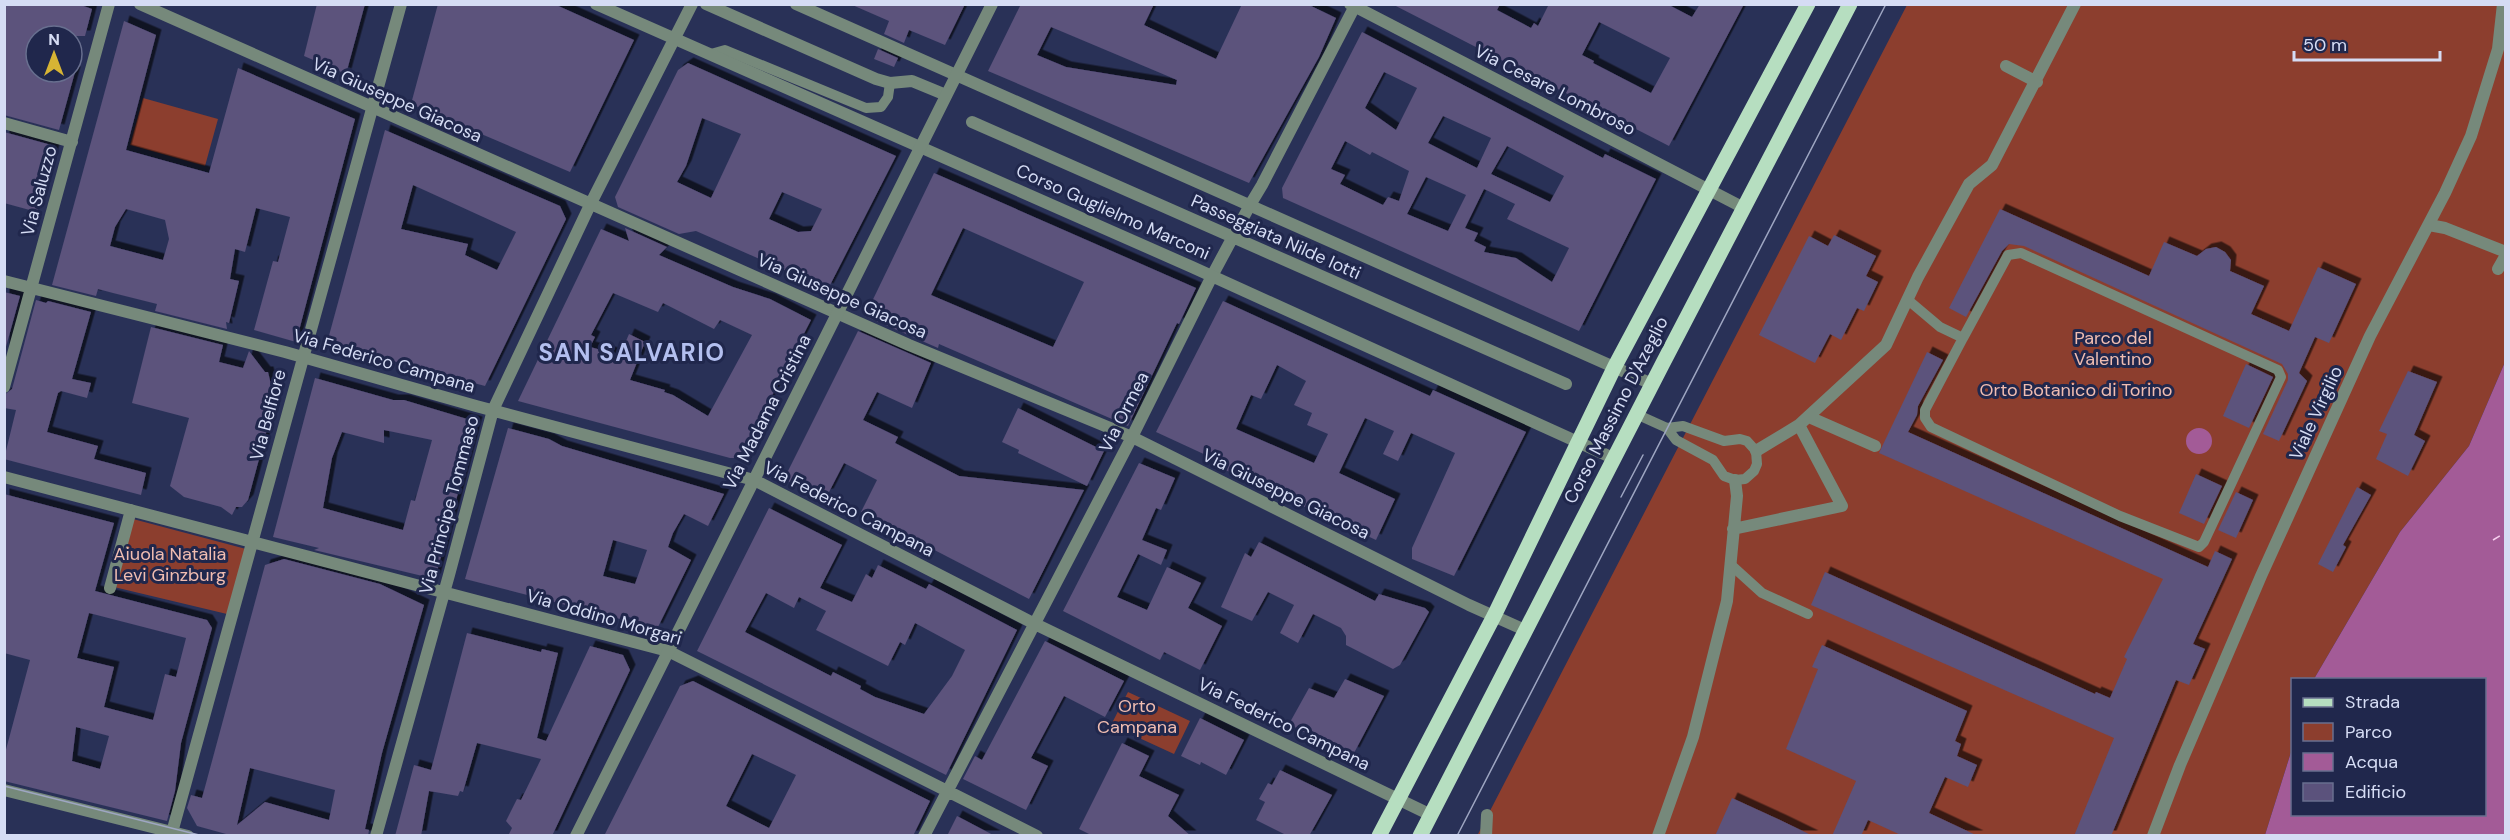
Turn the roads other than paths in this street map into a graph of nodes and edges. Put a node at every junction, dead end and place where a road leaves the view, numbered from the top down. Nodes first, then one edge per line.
1 (109, 4) edge
2 (140, 4) edge
3 (400, 4) edge
4 (596, 4) edge
5 (692, 4) edge
6 (706, 4) edge
7 (796, 4) edge
8 (992, 4) edge
9 (1808, 4) edge
10 (1850, 4) edge
11 (2075, 4) edge
12 (2503, 4) edge
13 (1353, 5) edge
14 (675, 38) junction
15 (711, 54) junction
16 (2006, 66) dead end
17 (956, 75) junction
18 (2037, 82) junction
19 (890, 83) junction
20 (946, 95) junction
21 (372, 108) junction
22 (972, 122) dead end
23 (4, 123) edge
24 (72, 142) junction
25 (920, 146) junction
26 (1709, 189) junction
27 (590, 205) junction
28 (1250, 205) junction
29 (1744, 207) junction
30 (2429, 225) junction
31 (1233, 237) junction
32 (2505, 254) edge
33 (2498, 269) dead end
34 (1212, 276) junction
35 (4, 281) edge
36 (32, 289) junction
37 (1908, 300) junction
38 (836, 312) junction
39 (1963, 338) junction
40 (302, 357) junction
41 (1615, 366) junction
42 (1566, 384) dead end
43 (1652, 384) junction
44 (4, 387) edge
45 (493, 410) junction
46 (1636, 414) junction
47 (1804, 421) junction
48 (1667, 428) junction
49 (1132, 437) junction
50 (1578, 441) junction
51 (1875, 446) dead end
52 (1756, 451) junction
53 (1613, 458) junction
54 (4, 477) edge
55 (754, 480) junction
56 (1735, 480) junction
57 (131, 510) junction
58 (1734, 527) junction
59 (252, 542) junction
60 (1730, 564) junction
61 (110, 588) dead end
62 (445, 591) junction
63 (1808, 614) dead end
64 (1494, 616) junction
65 (1035, 624) junction
66 (1525, 630) junction
67 (668, 651) junction
68 (4, 790) edge
69 (948, 791) junction
70 (1398, 799) junction
71 (1431, 815) junction
72 (1487, 815) dead end
73 (172, 833) edge
74 (188, 836) edge
75 (375, 836) edge
76 (576, 836) edge
77 (924, 836) edge
78 (1037, 836) edge
79 (1379, 836) edge
80 (1420, 836) edge
81 (1486, 836) edge
82 (1658, 836) edge
83 (2154, 836) edge

1 - 24 street, Via Saluzzo
2 - 21 street, Via Giuseppe Giacosa
3 - 21 street, Via Belfiore
4 - 14 street, Corso Guglielmo Marconi
5 - 14 street, Via Principe Tommaso
6 - 19 street
7 - 17 street
8 - 17 street, Via Madama Cristina
9 - 26 main road, Corso Massimo D'Azeglio
10 - 29 main road, Corso Massimo D'Azeglio
11 - 18 street
12 - 30 street, Viale Virgilio
13 - 26 street, Via Cesare Lombroso
13 - 28 street, Via Ormea
14 - 15 street, Corso Guglielmo Marconi
14 - 27 street, Via Principe Tommaso
15 - 19 lane
15 - 25 street, Corso Guglielmo Marconi
16 - 18 street
17 - 20 street, Via Madama Cristina
17 - 28 street
18 - 37 street
19 - 20 street
20 - 25 street, Via Madama Cristina
21 - 27 street, Via Giuseppe Giacosa
21 - 40 street, Via Belfiore
22 - 31 street, Passeggiata Nilde Iotti
23 - 24 street
24 - 36 street, Via Saluzzo
25 - 34 street, Corso Guglielmo Marconi
25 - 38 street, Via Madama Cristina
26 - 29 street, Via Cesare Lombroso
26 - 41 main road, Corso Massimo D'Azeglio
27 - 38 street, Via Giuseppe Giacosa
27 - 45 street, Via Principe Tommaso
28 - 31 street, Via Ormea
28 - 41 street
29 - 43 main road, Corso Massimo D'Azeglio
30 - 32 street
30 - 83 street, Viale Virgilio
31 - 34 street, Via Ormea
31 - 42 street, Passeggiata Nilde Iotti
32 - 33 street
34 - 49 street, Via Ormea
34 - 50 street, Corso Guglielmo Marconi
35 - 36 street, Via Federico Campana
36 - 40 street, Via Federico Campana
36 - 44 street, Via Saluzzo
37 - 39 lane
37 - 47 street
38 - 49 street, Via Giuseppe Giacosa
38 - 55 street, Via Madama Cristina
39 - 39 lane
40 - 45 street, Via Federico Campana
40 - 59 street, Via Belfiore
41 - 43 street
41 - 50 main road, Corso Massimo D'Azeglio
43 - 46 main road, Corso Massimo D'Azeglio
45 - 55 street, Via Federico Campana
45 - 62 street, Via Principe Tommaso
46 - 48 lane
46 - 53 main road, Corso Massimo D'Azeglio
47 - 51 street
47 - 52 street
47 - 58 street
48 - 52 lane
48 - 56 lane
49 - 64 street, Via Giuseppe Giacosa
49 - 65 street, Via Ormea
50 - 53 street, Corso Guglielmo Marconi
50 - 64 main road, Corso Massimo D'Azeglio
52 - 56 lane
53 - 66 main road, Corso Massimo D'Azeglio
54 - 57 street, Via Oddino Morgari
55 - 65 street, Via Federico Campana
55 - 67 street, Via Madama Cristina
56 - 58 street
57 - 59 street, Via Oddino Morgari
57 - 61 street
58 - 60 street
59 - 62 street, Via Oddino Morgari
59 - 73 street, Via Belfiore
60 - 63 lane
60 - 82 street
62 - 67 street, Via Oddino Morgari
62 - 75 street, Via Principe Tommaso
64 - 66 street, Via Giuseppe Giacosa
64 - 70 main road, Corso Massimo D'Azeglio
65 - 69 street, Via Ormea
65 - 70 street, Via Federico Campana
66 - 71 main road, Corso Massimo D'Azeglio
67 - 69 street, Via Oddino Morgari
67 - 76 street, Via Madama Cristina
68 - 73 street
69 - 77 street, Via Ormea
69 - 78 street, Via Oddino Morgari
70 - 71 street, Via Federico Campana
70 - 79 main road, Corso Massimo D'Azeglio
71 - 80 main road, Corso Massimo D'Azeglio
72 - 81 street
73 - 74 street

